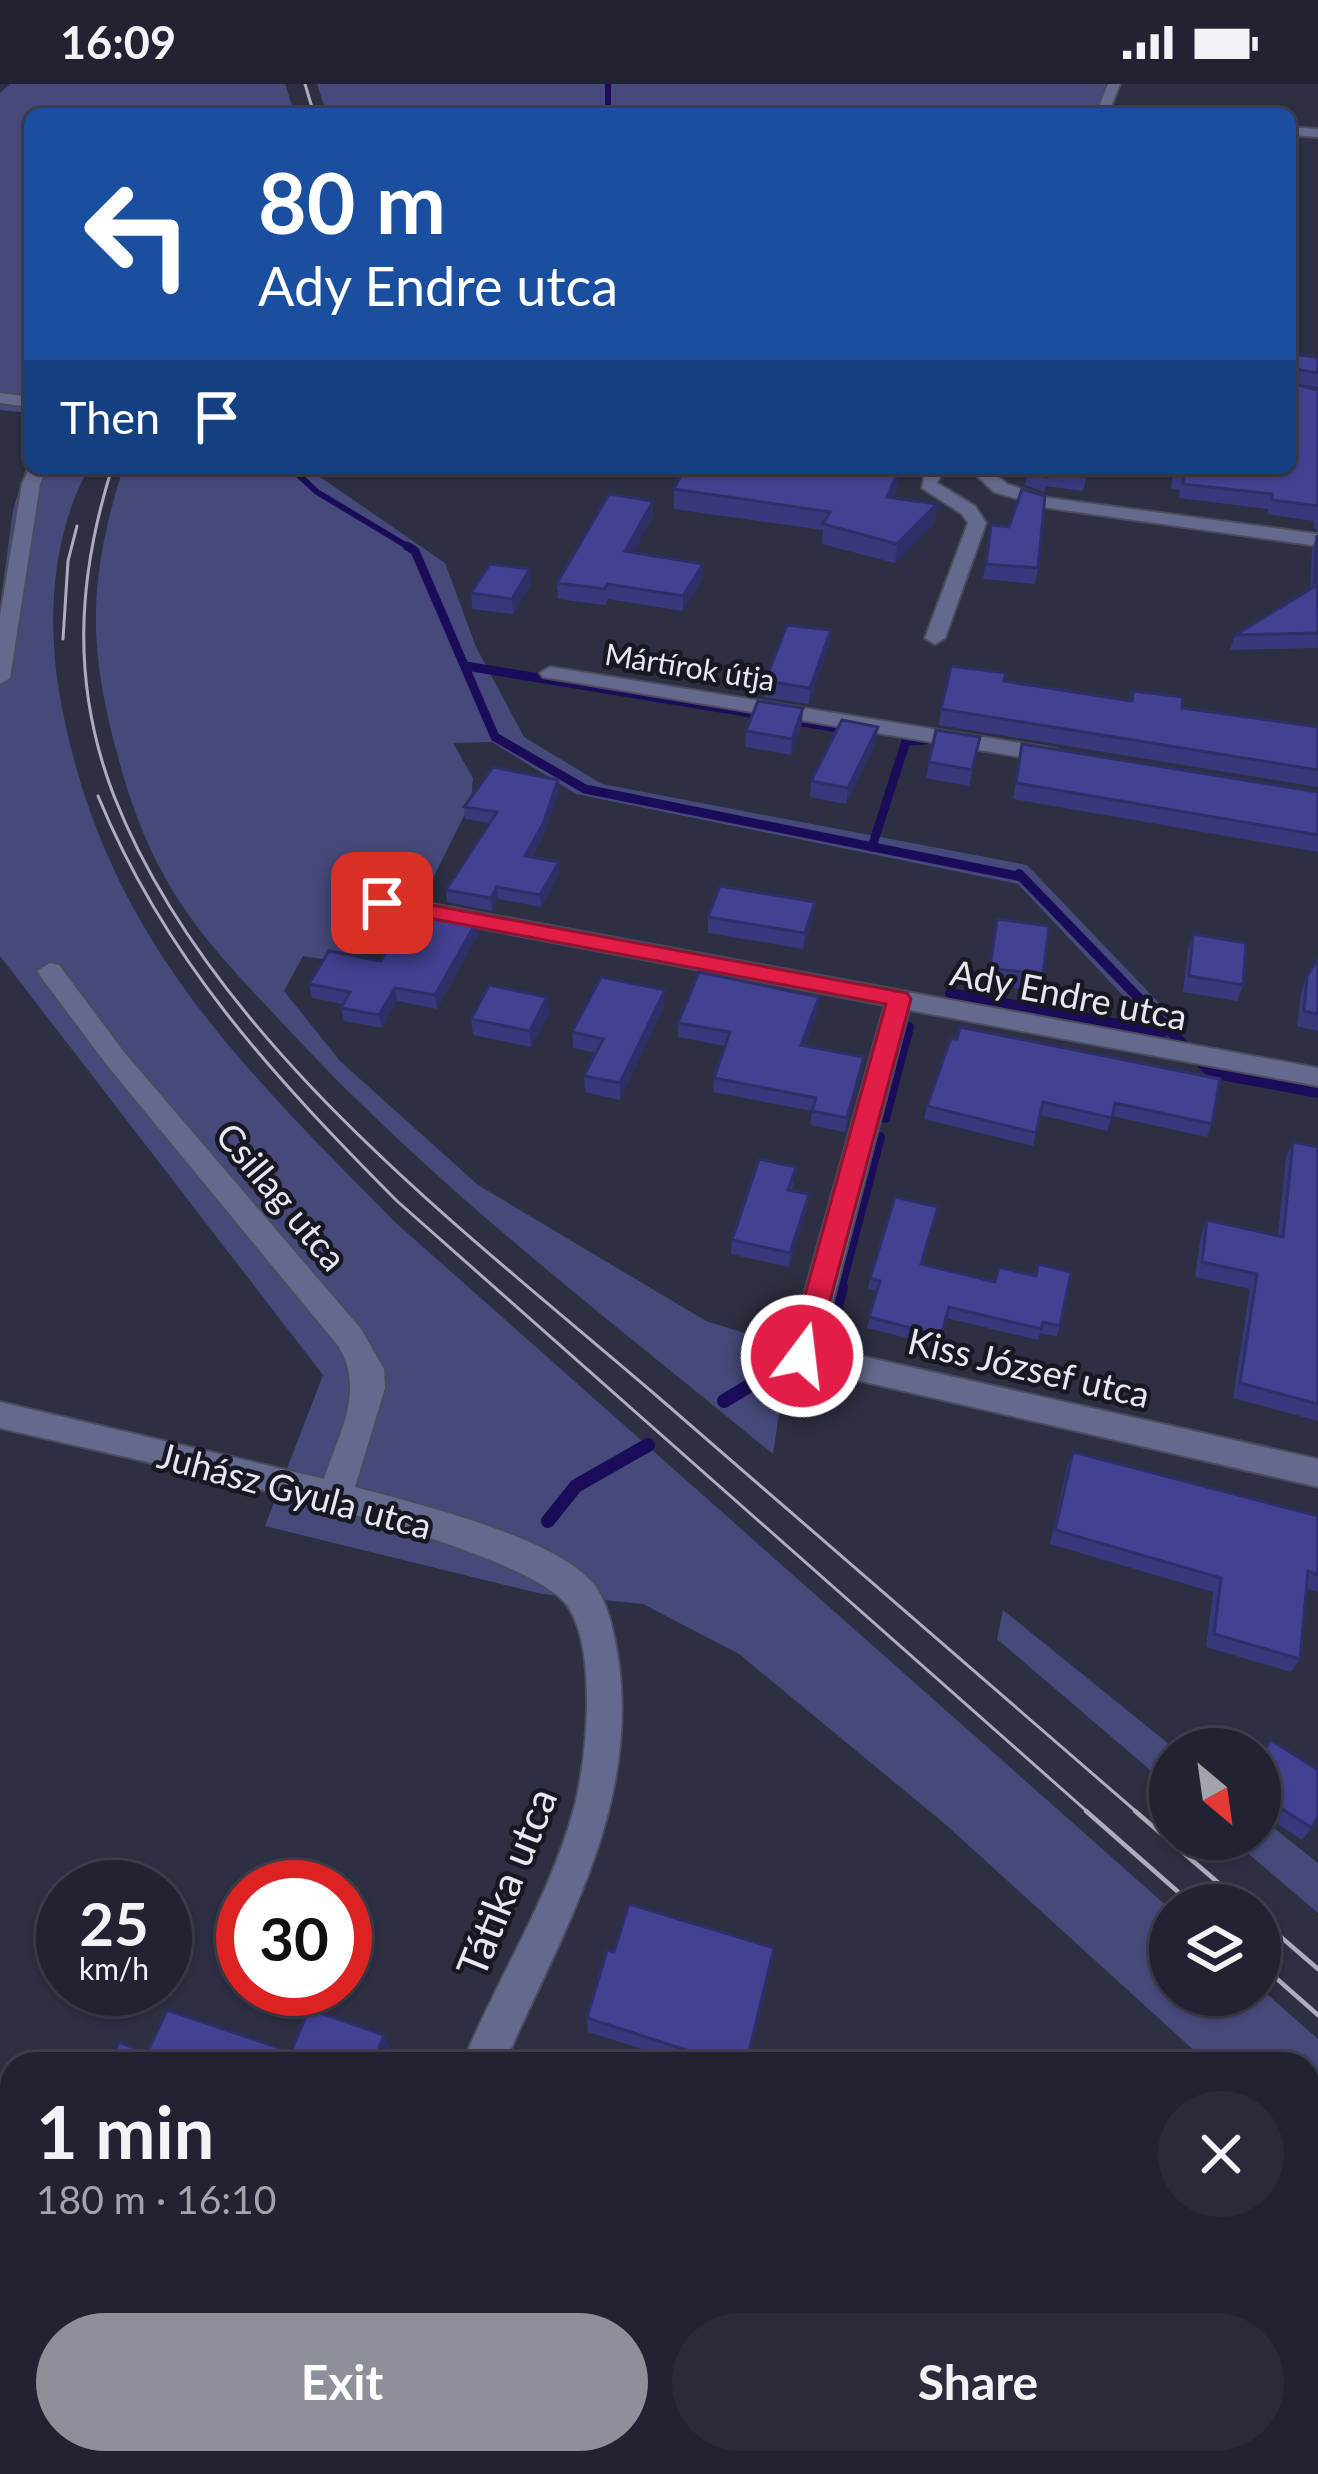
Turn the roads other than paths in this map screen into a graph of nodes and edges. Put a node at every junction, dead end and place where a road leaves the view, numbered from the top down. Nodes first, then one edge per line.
1 (35, 474) edge
2 (927, 475) edge
3 (983, 475) edge
4 (1318, 539) edge
5 (935, 638) dead end
6 (550, 673) dead end
7 (0, 678) edge
8 (1086, 760) edge
9 (382, 903) dead end
10 (50, 971) dead end
11 (899, 999) junction
12 (1318, 1077) edge
13 (0, 1415) edge
14 (1318, 1473) edge
15 (335, 1497) junction
16 (578, 1592) joint
17 (488, 2052) edge

1 - 7 street
2 - 5 street
3 - 4 street
6 - 8 street, Mártírok útja
9 - 11 street, Ady Endre utca
10 - 15 street, Csillag utca
11 - 12 street, Ady Endre utca
11 - 14 street, Kiss József utca
13 - 15 street, Juhász Gyula utca
15 - 16 street, Juhász Gyula utca
16 - 17 street, Tátika utca

